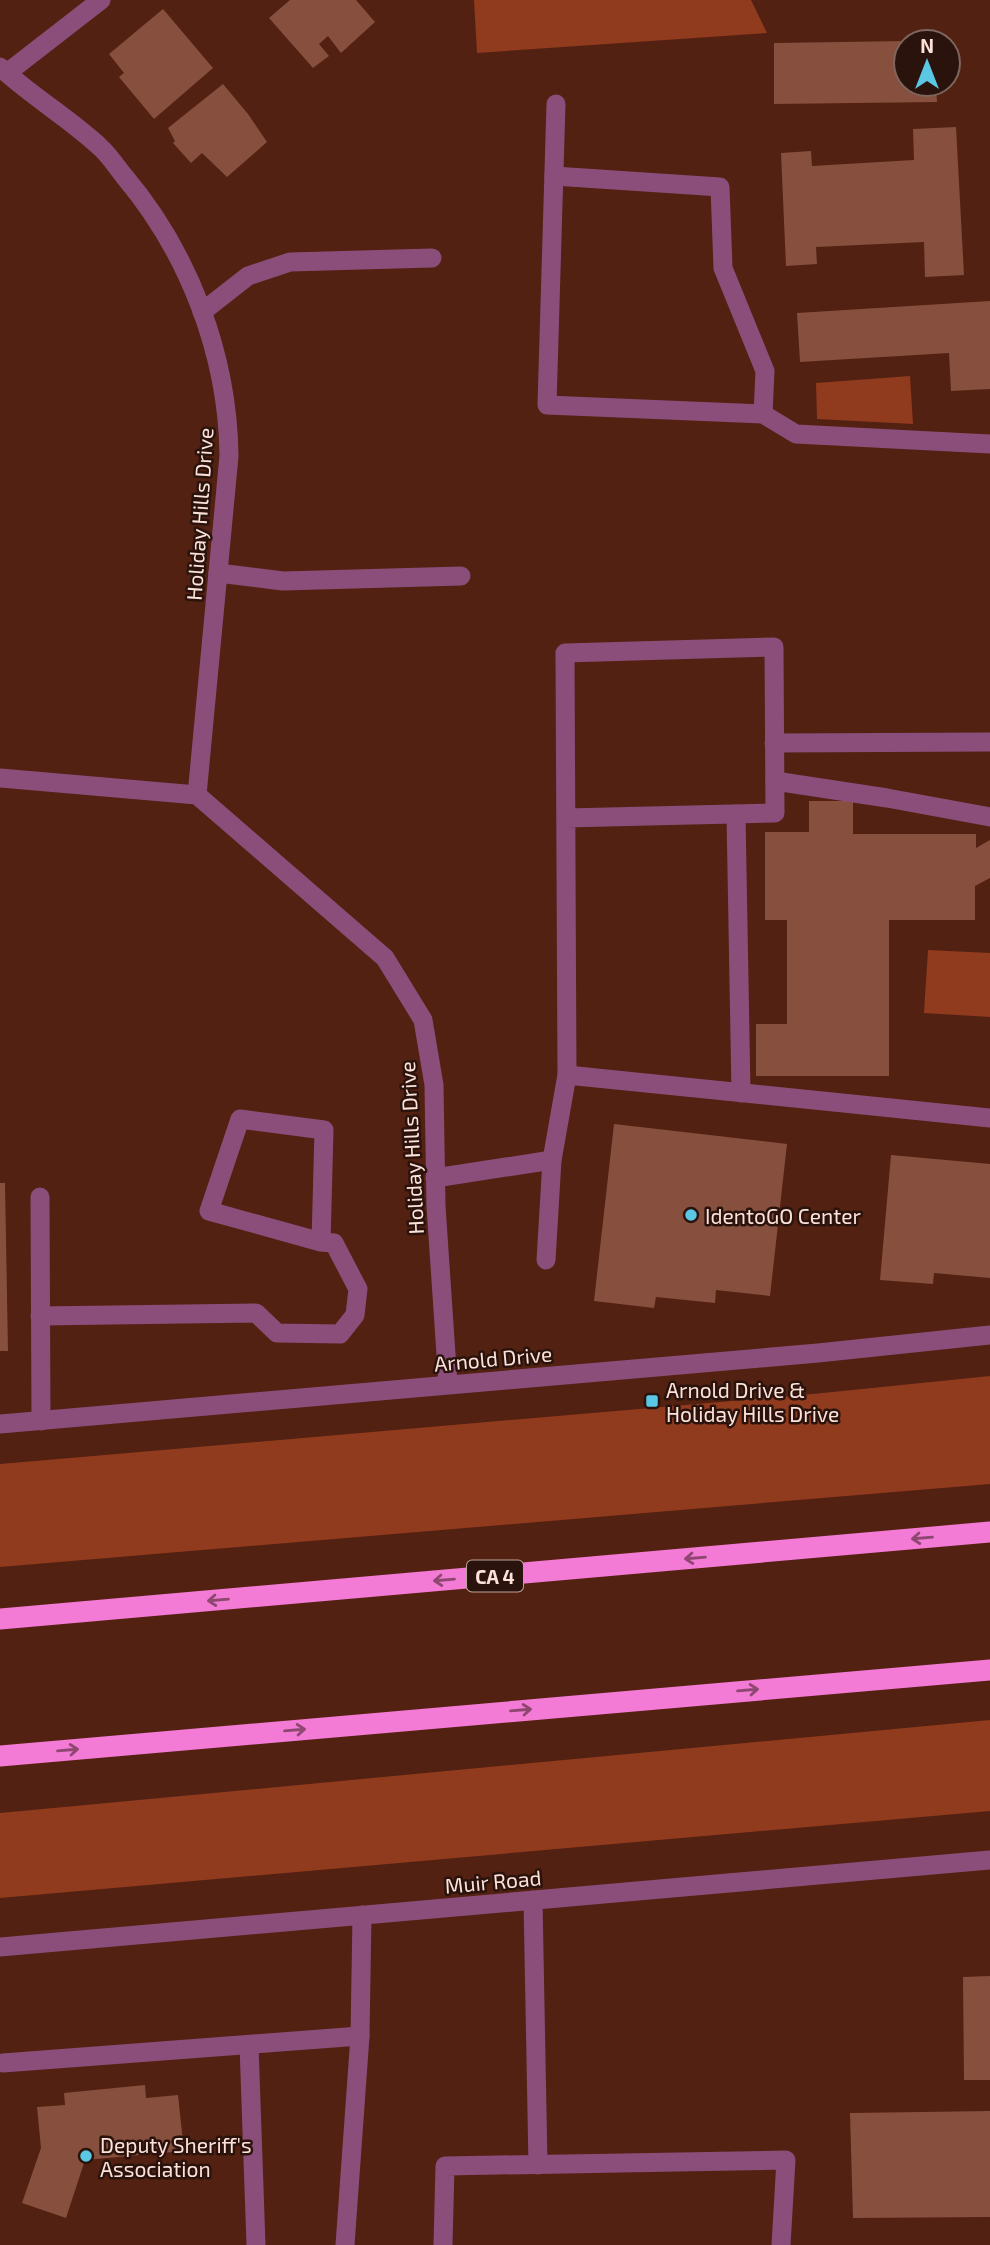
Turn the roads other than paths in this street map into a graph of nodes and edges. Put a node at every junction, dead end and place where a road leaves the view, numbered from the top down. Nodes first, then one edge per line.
1 (101, 0) edge
2 (4, 70) edge
3 (556, 104) dead end
4 (554, 176) junction
5 (432, 258) dead end
6 (202, 312) junction
7 (763, 414) junction
8 (990, 444) edge
9 (218, 573) junction
10 (461, 576) dead end
11 (990, 742) edge
12 (774, 743) junction
13 (0, 778) edge
14 (775, 781) junction
15 (197, 795) junction
16 (736, 814) junction
17 (990, 817) edge
18 (566, 818) junction
19 (567, 1075) junction
20 (741, 1093) junction
21 (990, 1118) edge
22 (552, 1160) junction
23 (435, 1178) junction
24 (40, 1197) dead end
25 (321, 1242) junction
26 (546, 1260) dead end
27 (40, 1316) junction
28 (990, 1335) edge
29 (448, 1384) junction
30 (41, 1421) junction
31 (0, 1424) edge
32 (990, 1532) edge
33 (0, 1619) edge
34 (990, 1670) edge
35 (0, 1756) edge
36 (990, 1860) edge
37 (533, 1900) junction
38 (362, 1915) junction
39 (0, 1947) edge
40 (360, 2036) junction
41 (249, 2045) junction
42 (3, 2063) dead end
43 (538, 2165) junction
44 (256, 2245) edge
45 (345, 2245) edge
46 (443, 2245) edge
47 (781, 2245) edge

1 - 2 street
2 - 6 street, Holiday Hills Drive
3 - 4 street
4 - 7 street
4 - 7 street
5 - 6 street
6 - 9 street, Holiday Hills Drive
7 - 8 street
9 - 10 street
9 - 15 street, Holiday Hills Drive
11 - 12 street
12 - 14 street
12 - 18 street
13 - 15 street
14 - 16 street
14 - 17 street
15 - 23 street, Holiday Hills Drive
16 - 18 street
16 - 20 street
18 - 19 street
19 - 20 street
19 - 22 street
20 - 21 street
22 - 23 street
22 - 26 street
23 - 29 street, Holiday Hills Drive
24 - 27 street
25 - 25 street
25 - 27 street
27 - 30 street
28 - 29 street, Arnold Drive
29 - 30 street, Arnold Drive
30 - 31 street, Arnold Drive
32 -> 33 highway, CA 4
35 -> 34 highway
36 - 37 street, Muir Road
37 - 38 street, Muir Road
37 - 43 street
38 - 39 street, Muir Road
38 - 40 street
40 - 41 street
40 - 45 street
41 - 42 street
41 - 44 street
43 - 46 street
43 - 47 street

